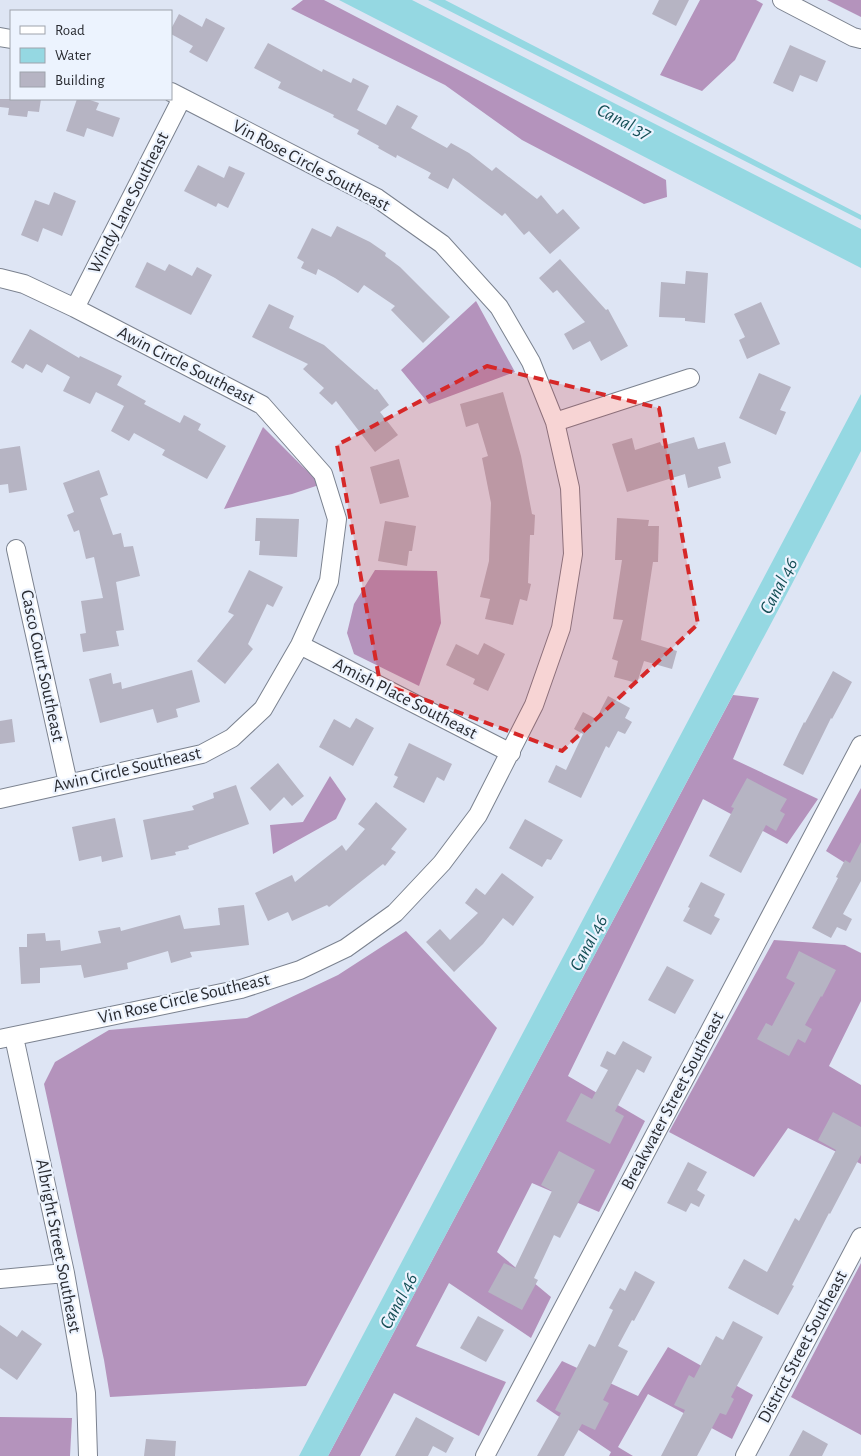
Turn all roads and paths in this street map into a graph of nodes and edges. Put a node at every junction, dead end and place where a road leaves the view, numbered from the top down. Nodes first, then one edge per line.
1 (782, 0) edge
2 (861, 38) edge
3 (177, 95) edge
4 (0, 278) edge
5 (75, 308) junction
6 (690, 378) dead end
7 (555, 422) junction
8 (16, 549) dead end
9 (300, 645) junction
10 (861, 745) edge
11 (510, 753) junction
12 (68, 783) junction
13 (0, 799) edge
14 (7, 1038) edge
15 (861, 1237) edge
16 (65, 1273) junction
17 (0, 1280) edge
18 (88, 1456) edge
19 (485, 1456) edge
20 (745, 1456) edge

1 - 2 street
3 - 5 street, Windy Lane Southeast
3 - 7 street, Vin Rose Circle Southeast
4 - 5 street, Awin Circle Southeast
5 - 9 street, Awin Circle Southeast
6 - 7 street
7 - 11 street, Vin Rose Circle Southeast
8 - 12 street, Casco Court Southeast
9 - 11 street, Amish Place Southeast
9 - 12 street, Awin Circle Southeast
10 - 19 street, Breakwater Street Southeast
11 - 14 street, Vin Rose Circle Southeast
12 - 13 street, Awin Circle Southeast
14 - 16 street, Albright Street Southeast
15 - 20 street, District Street Southeast
16 - 17 street
16 - 18 street, Albright Street Southeast

